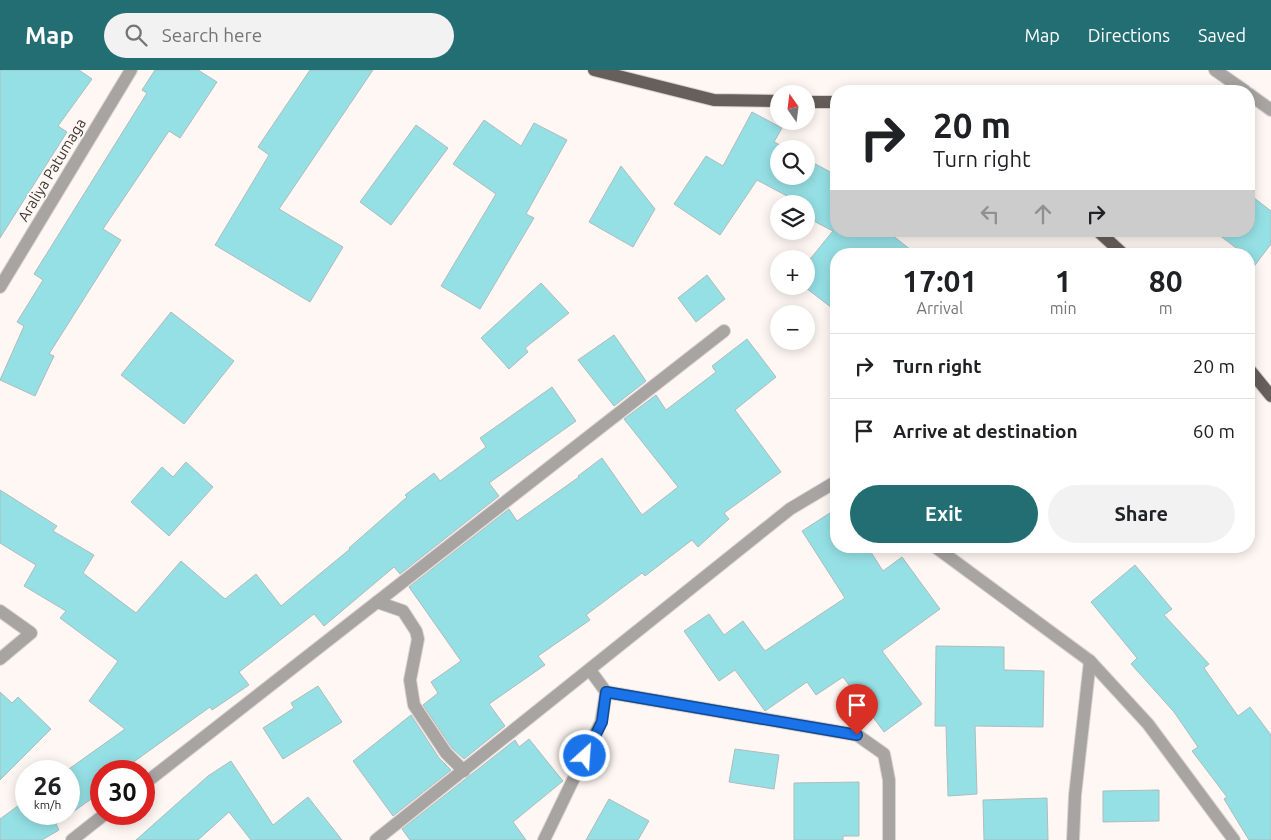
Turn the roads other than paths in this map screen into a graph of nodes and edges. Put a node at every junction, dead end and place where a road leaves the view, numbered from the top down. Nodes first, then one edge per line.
1 (131, 70) edge
2 (594, 70) edge
3 (1215, 70) edge
4 (1236, 85) edge
5 (1255, 98) edge
6 (770, 101) edge
7 (815, 102) edge
8 (830, 102) edge
9 (1271, 110) edge
10 (1105, 237) edge
11 (1116, 248) edge
12 (0, 287) edge
13 (724, 331) dead end
14 (1255, 376) edge
15 (1271, 396) edge
16 (830, 485) edge
17 (943, 553) edge
18 (377, 602) junction
19 (0, 611) edge
20 (0, 660) edge
21 (1090, 661) junction
22 (590, 670) junction
23 (606, 692) junction
24 (464, 771) junction
25 (155, 775) edge
26 (91, 825) edge
27 (72, 840) edge
28 (376, 840) edge
29 (544, 840) edge
30 (889, 840) edge
31 (1074, 840) edge
32 (1234, 840) edge

1 - 12 street, Araliya Patumaga
2 - 6 main road
3 - 4 street
5 - 9 street
7 - 8 main road
10 - 11 main road
13 - 18 street
14 - 15 main road
16 - 22 street
17 - 21 street
18 - 24 street
18 - 25 street
19 - 20 street
21 - 31 street
21 - 32 street
22 - 23 street
22 - 24 street
23 - 29 street
23 - 30 street
24 - 28 street
26 - 27 street

